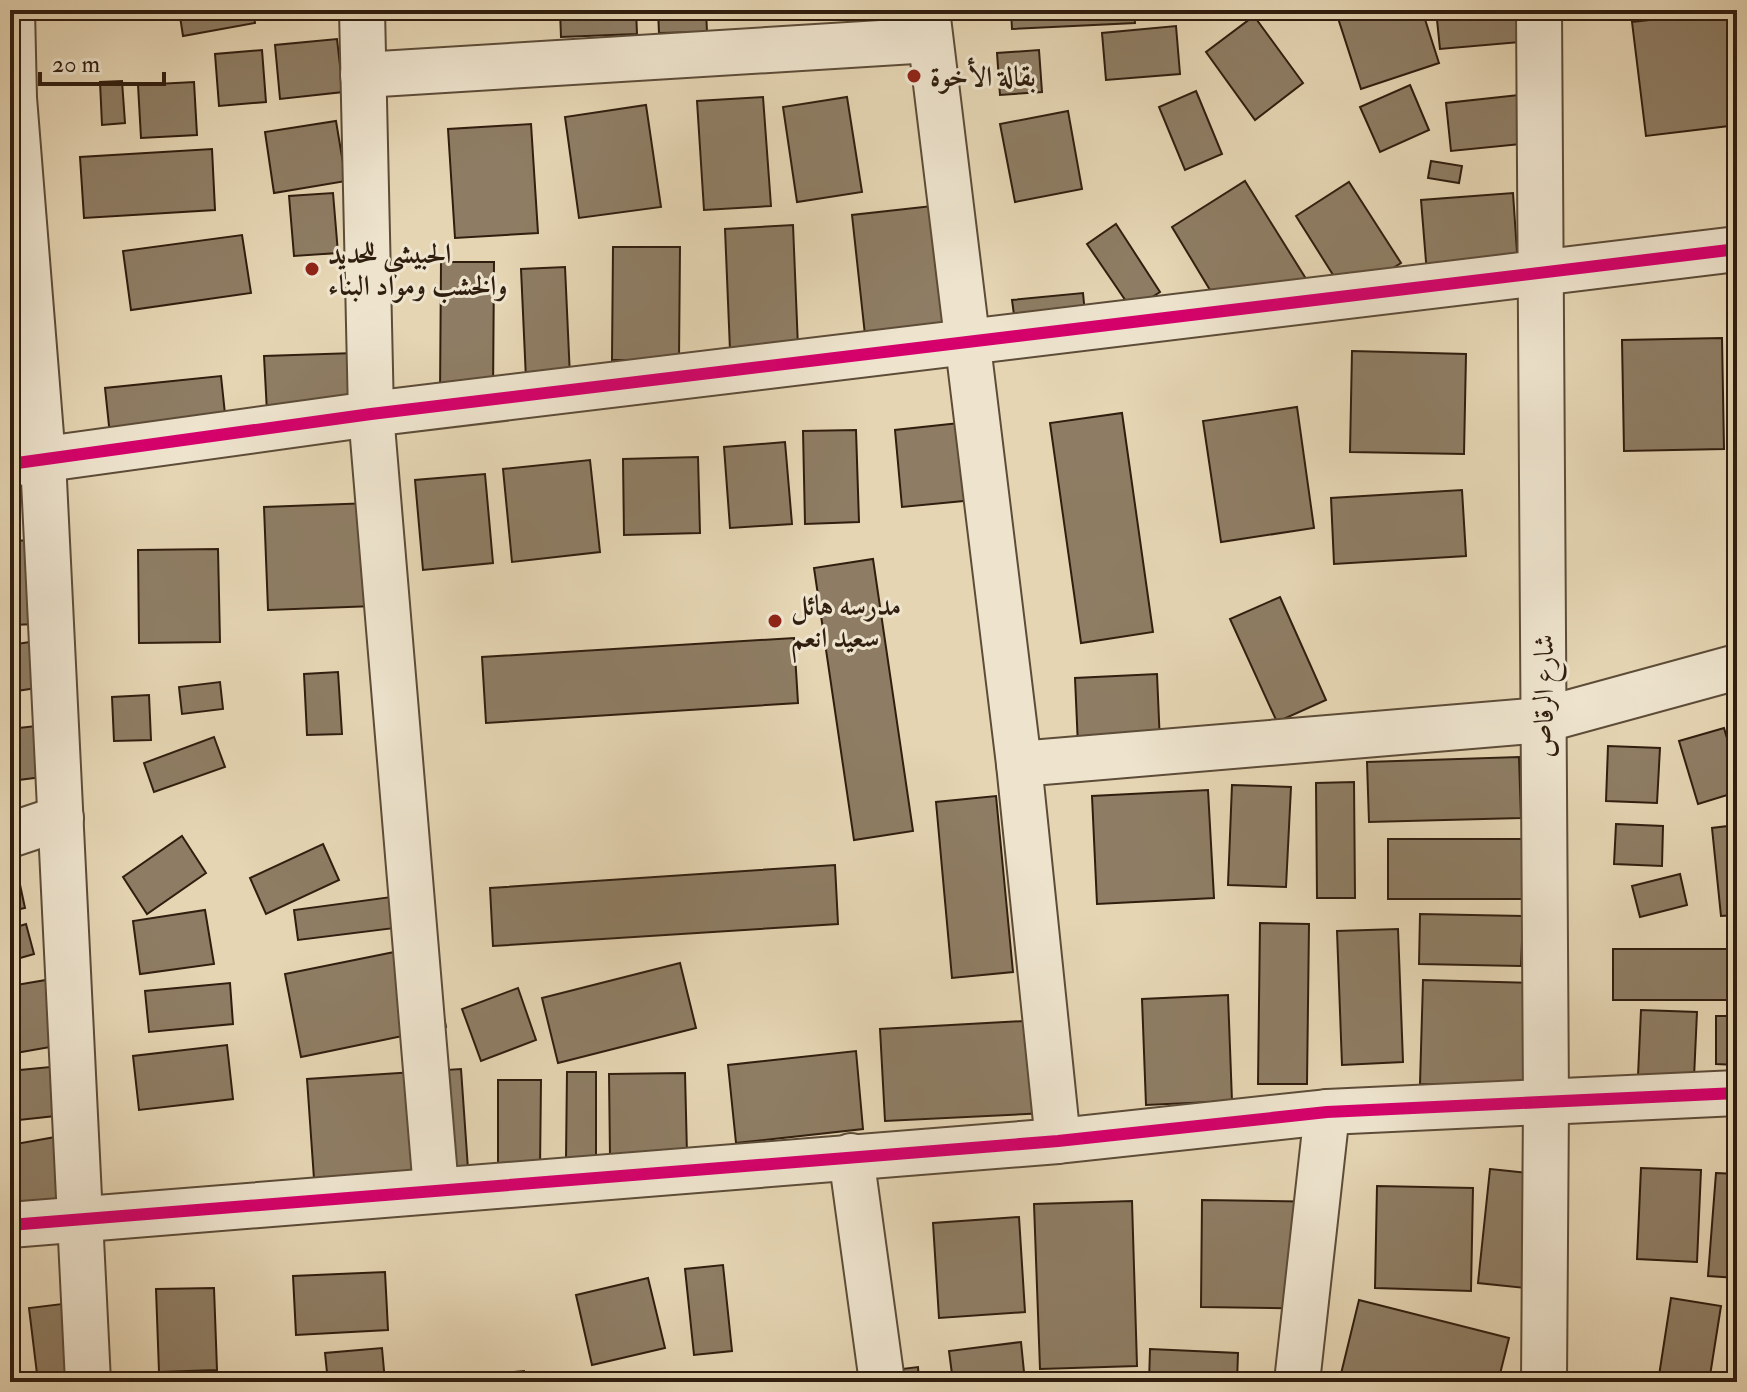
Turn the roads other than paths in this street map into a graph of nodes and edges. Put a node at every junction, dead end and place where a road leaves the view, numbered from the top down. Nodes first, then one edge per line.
1 (12, 10) edge
2 (362, 10) edge
3 (1539, 10) edge
4 (928, 25) edge
5 (363, 75) junction
6 (12, 98) edge
7 (1737, 249) edge
8 (1539, 272) junction
9 (970, 344) junction
10 (371, 414) junction
11 (26, 462) edge
12 (1737, 667) edge
13 (1543, 720) junction
14 (1019, 764) junction
15 (61, 818) junction
16 (10, 835) edge
17 (1737, 1093) edge
18 (1546, 1102) junction
19 (1327, 1112) junction
20 (1058, 1141) junction
21 (851, 1156) junction
22 (436, 1189) junction
23 (81, 1219) junction
24 (10, 1225) edge
25 (88, 1382) edge
26 (882, 1382) edge
27 (1297, 1382) edge
28 (1544, 1382) edge

1 - 6 street
2 - 5 street
3 - 8 street, شارع الرقاص
4 - 5 street
4 - 9 street
5 - 10 street
6 - 11 street
7 - 8 street
8 - 9 street
8 - 13 street, شارع الرقاص
9 - 10 street
9 - 14 street
10 - 11 street
10 - 22 street
11 - 15 street
12 - 13 street
13 - 14 street
13 - 18 street, شارع الرقاص
14 - 20 street
15 - 16 street
15 - 23 street
17 - 18 street
18 - 19 street
18 - 28 street, شارع الرقاص
19 - 20 street
19 - 27 street
20 - 21 street
21 - 22 street
21 - 26 street
22 - 23 street
23 - 24 street
23 - 25 street

